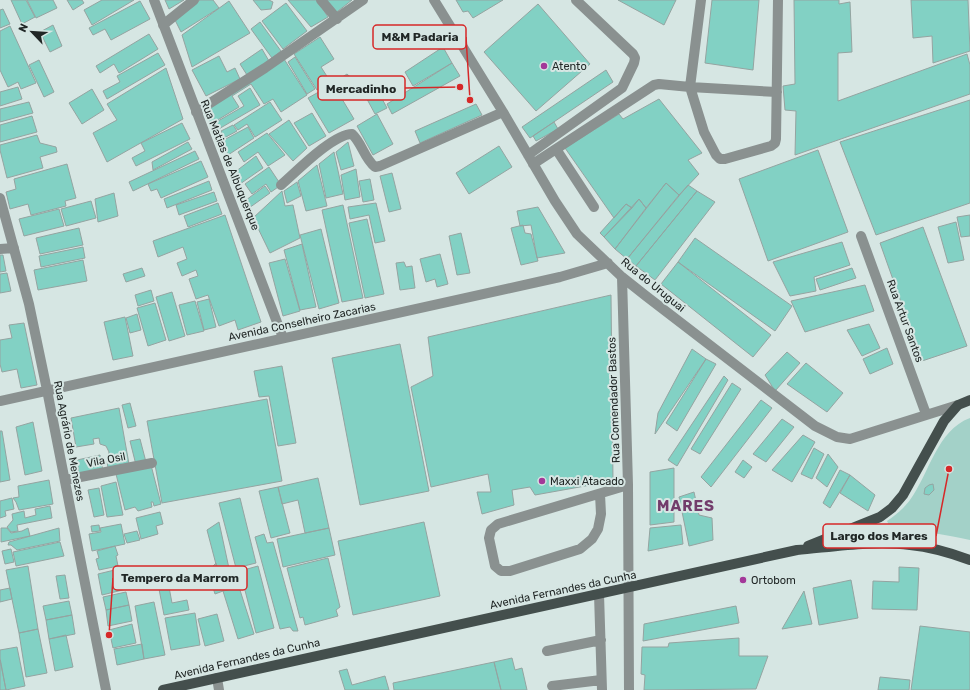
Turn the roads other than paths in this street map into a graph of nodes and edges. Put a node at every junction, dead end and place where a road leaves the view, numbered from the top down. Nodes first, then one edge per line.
1 (154, 0) edge
2 (194, 0) edge
3 (321, 0) edge
4 (363, 0) edge
5 (434, 0) edge
6 (576, 0) edge
7 (701, 0) edge
8 (778, 0) edge
9 (337, 19) junction
10 (163, 25) junction
11 (690, 87) junction
12 (777, 92) junction
13 (196, 112) junction
14 (503, 112) junction
15 (556, 149) junction
16 (530, 160) junction
17 (281, 185) dead end
18 (0, 198) edge
19 (594, 207) dead end
20 (861, 236) dead end
21 (14, 248) junction
22 (0, 249) edge
23 (608, 263) junction
24 (622, 277) junction
25 (283, 338) junction
26 (47, 390) junction
27 (970, 400) edge
28 (0, 401) edge
29 (958, 405) junction
30 (926, 414) junction
31 (152, 463) dead end
32 (65, 480) junction
33 (628, 485) junction
34 (600, 494) junction
35 (797, 550) junction
36 (970, 560) edge
37 (629, 588) junction
38 (600, 594) junction
39 (601, 640) junction
40 (547, 651) dead end
41 (216, 678) junction
42 (602, 685) edge
43 (552, 686) dead end
44 (106, 690) edge
45 (163, 690) edge
46 (219, 690) edge
47 (629, 690) edge

1 - 10 street, Rua Matias de Albuquerque
2 - 10 street
3 - 9 street
4 - 9 street
5 - 14 street, Rua do Uruguai
6 - 16 street
7 - 11 street
8 - 12 street
9 - 13 street
10 - 13 street, Rua Matias de Albuquerque
11 - 12 street
11 - 12 street
11 - 15 street
13 - 25 street, Rua Matias de Albuquerque
14 - 16 street, Rua do Uruguai
14 - 17 street
15 - 16 street
15 - 19 street
16 - 23 street, Rua do Uruguai
18 - 21 street, Rua Agrário de Menezes
20 - 30 street, Rua Artur Santos
21 - 22 street
21 - 26 street, Rua Agrário de Menezes
23 - 24 street, Rua do Uruguai
23 - 25 street, Avenida Conselheiro Zacarias
24 - 30 street, Rua do Uruguai
24 - 33 street, Rua Comendador Bastos
25 - 26 street, Avenida Conselheiro Zacarias
26 - 28 street, Avenida Conselheiro Zacarias
26 - 32 street, Rua Agrário de Menezes
27 - 29 main road
29 - 30 street, Rua do Uruguai
29 - 35 main road
31 - 32 street, Vila Osil
32 - 44 street, Rua Agrário de Menezes
33 - 34 street
33 - 37 street, Rua Comendador Bastos
34 - 34 street
35 - 36 main road, Avenida Fernandes da Cunha
35 - 37 main road, Avenida Fernandes da Cunha
37 - 38 main road, Avenida Fernandes da Cunha
37 - 47 street, Rua Comendador Bastos
38 - 39 street
38 - 41 main road, Avenida Fernandes da Cunha
39 - 40 street
39 - 42 street
41 - 45 main road, Avenida Fernandes da Cunha
41 - 46 street
42 - 43 street

